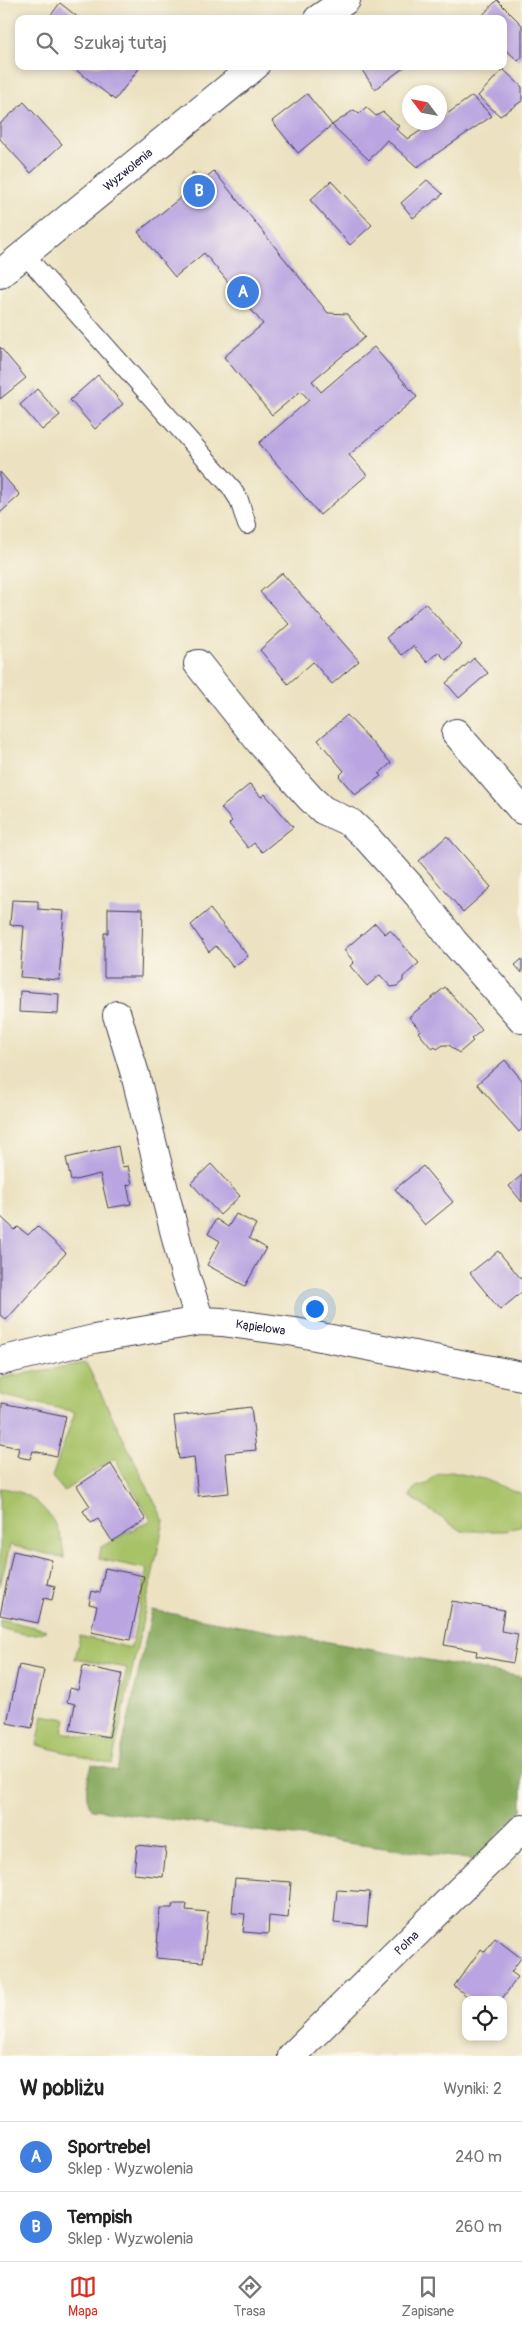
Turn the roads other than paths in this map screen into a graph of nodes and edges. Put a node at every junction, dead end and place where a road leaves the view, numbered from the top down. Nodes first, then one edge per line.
1 (346, 0) edge
2 (324, 15) edge
3 (250, 70) edge
4 (24, 254) junction
5 (0, 274) edge
6 (247, 525) dead end
7 (198, 664) dead end
8 (456, 733) dead end
9 (522, 810) edge
10 (117, 1014) dead end
11 (522, 1019) edge
12 (200, 1321) junction
13 (0, 1361) edge
14 (522, 1376) edge
15 (522, 1829) edge
16 (292, 2056) edge

1 - 2 street
3 - 4 street, Wyzwolenia
4 - 5 street, Wyzwolenia
4 - 6 lane
7 - 11 street
8 - 9 street
10 - 12 street
12 - 13 street, Kąpielowa
12 - 14 street, Kąpielowa
15 - 16 street, Polna

